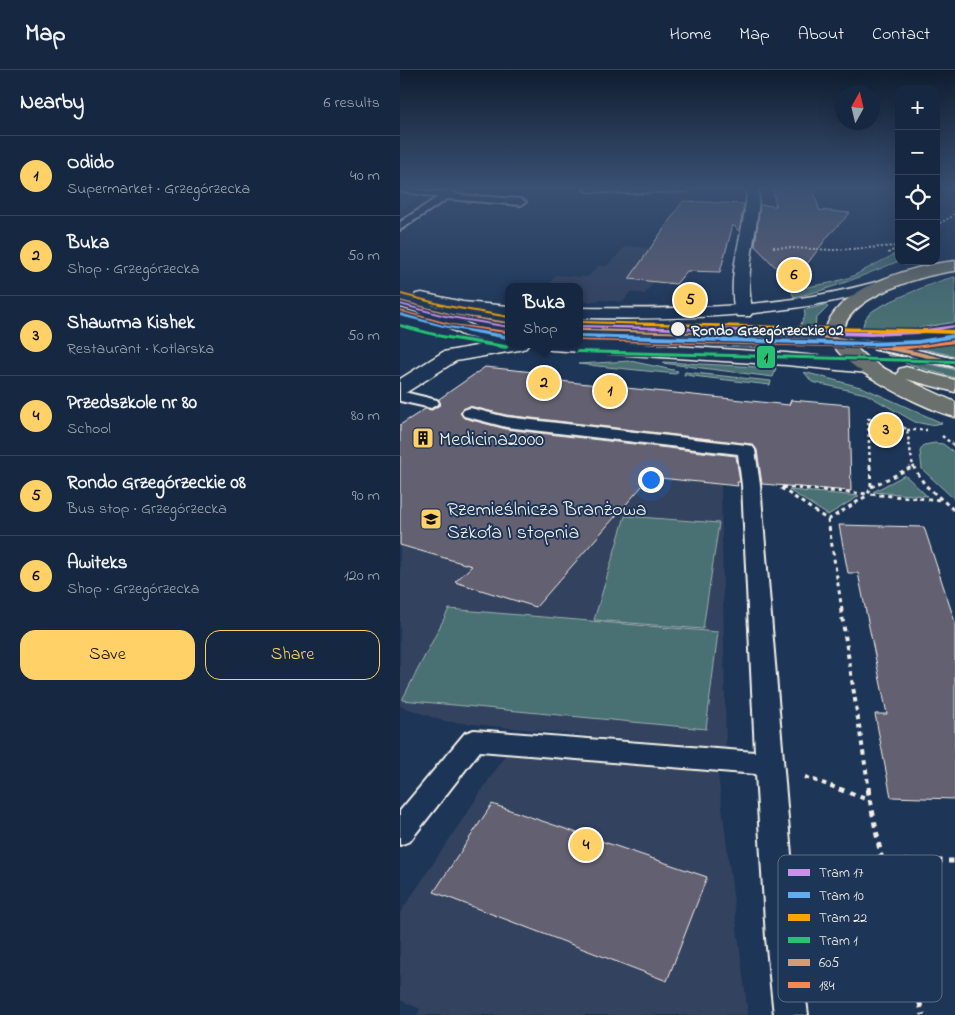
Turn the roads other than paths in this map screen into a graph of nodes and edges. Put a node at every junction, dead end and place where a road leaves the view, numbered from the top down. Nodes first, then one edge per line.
1 (749, 232) edge
2 (955, 251) edge
3 (955, 266) edge
4 (913, 273) junction
5 (891, 283) junction
6 (400, 291) edge
7 (400, 300) edge
8 (422, 308) junction
9 (505, 311) edge
10 (744, 312) junction
11 (583, 313) edge
12 (505, 323) edge
13 (458, 327) junction
14 (583, 329) edge
15 (955, 331) edge
16 (838, 337) junction
17 (908, 338) junction
18 (955, 338) edge
19 (505, 339) edge
20 (505, 346) edge
21 (583, 346) edge
22 (450, 356) junction
23 (955, 363) edge
24 (868, 367) junction
25 (955, 386) edge
26 (400, 388) edge
27 (400, 396) edge
28 (431, 404) dead end
29 (955, 410) edge
30 (470, 412) dead end
31 (769, 764) junction
32 (400, 832) edge
33 (778, 884) edge
34 (789, 1002) edge
35 (791, 1015) edge

1 - 10 street
2 - 4 main road
3 - 4 main road
4 - 5 main road
5 - 10 street
5 - 16 main road
6 - 9 street
7 - 8 street
8 - 12 lane
8 - 13 street
10 - 11 street
13 - 19 street
13 - 22 street
14 - 16 lane
15 - 17 lane
16 - 17 lane
16 - 23 lane
16 - 24 main road
17 - 18 lane
20 - 22 street
21 - 24 street
22 - 26 street
24 - 25 main road
24 - 29 main road
27 - 28 lane
30 - 31 lane
31 - 32 lane
31 - 33 lane
34 - 35 lane

